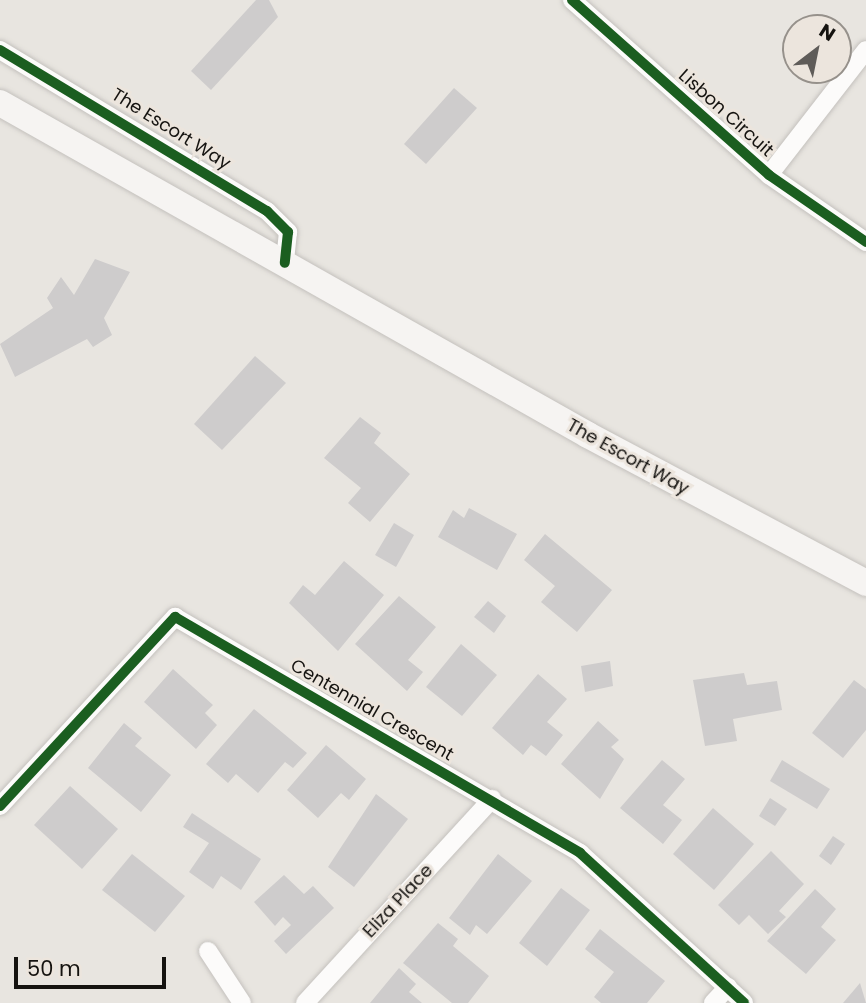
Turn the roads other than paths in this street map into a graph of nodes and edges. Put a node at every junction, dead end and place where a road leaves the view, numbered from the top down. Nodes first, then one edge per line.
1 (572, 0) edge
2 (0, 50) edge
3 (866, 50) edge
4 (0, 103) edge
5 (769, 175) junction
6 (866, 242) edge
7 (285, 263) junction
8 (866, 583) edge
9 (492, 799) junction
10 (0, 806) edge
11 (208, 951) dead end
12 (728, 988) junction
13 (242, 1003) edge
14 (305, 1003) edge
15 (713, 1003) edge
16 (744, 1003) edge

1 - 5 street, Lisbon Circuit
2 - 7 street, The Escort Way
3 - 5 street
4 - 7 main road, The Escort Way
5 - 6 street, Lisbon Circuit
7 - 8 main road, The Escort Way
9 - 10 street, Centennial Crescent
9 - 12 street, Centennial Crescent
9 - 14 street, Eliza Place
11 - 13 street
12 - 15 street
12 - 16 street, Centennial Crescent

